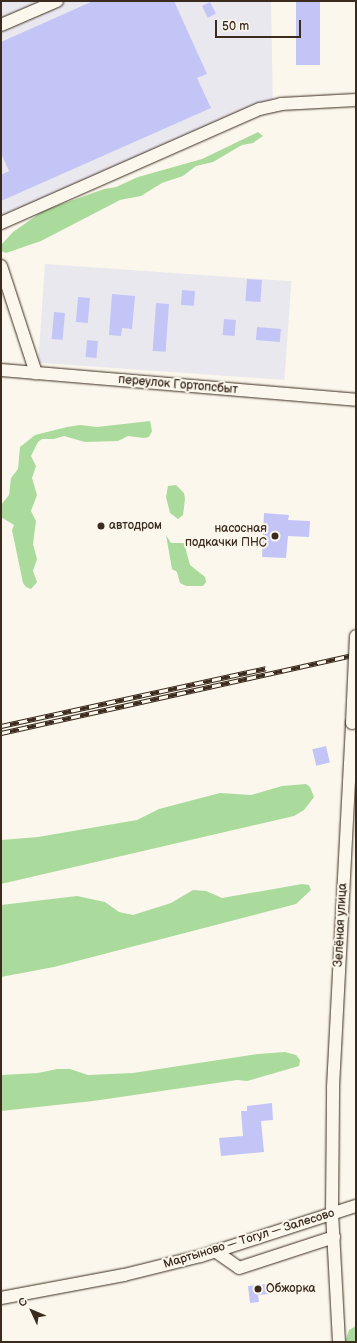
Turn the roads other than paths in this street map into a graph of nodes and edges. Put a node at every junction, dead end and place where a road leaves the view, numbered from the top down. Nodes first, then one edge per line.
1 (57, 1) edge
2 (1, 26) edge
3 (356, 100) edge
4 (1, 223) edge
5 (1, 266) edge
6 (1, 370) edge
7 (36, 373) junction
8 (356, 400) edge
9 (356, 636) edge
10 (356, 1206) edge
11 (332, 1213) junction
12 (334, 1237) junction
13 (215, 1251) junction
14 (1, 1298) edge
15 (339, 1342) edge

1 - 2 street
3 - 4 street
5 - 7 street
6 - 7 street, переулок Гортопсбыт
7 - 8 street, переулок Гортопсбыт
9 - 11 street, Зелёная улица, bridge
10 - 11 street, Мартыново — Тогул — Залесово
11 - 12 street, Зелёная улица
11 - 13 street, Мартыново — Тогул — Залесово
12 - 13 street
12 - 15 street, Зелёная улица
13 - 14 street, Мартыново — Тогул — Залесово

